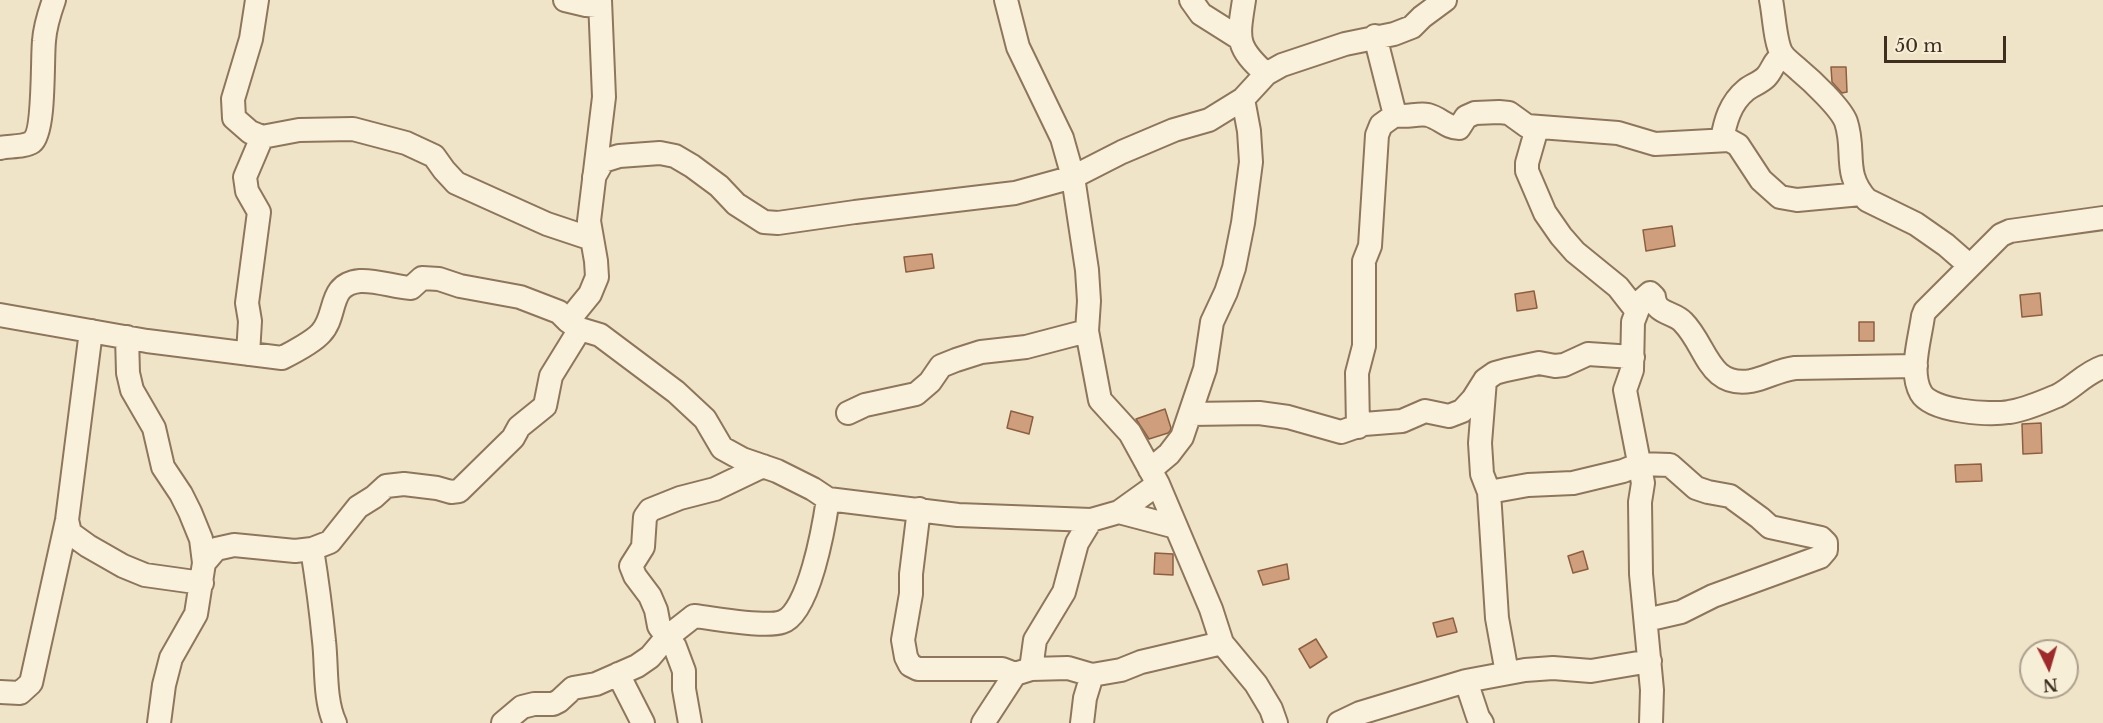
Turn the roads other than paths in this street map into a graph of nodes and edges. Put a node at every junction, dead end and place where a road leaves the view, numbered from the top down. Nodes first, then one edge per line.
1 (54, 0) edge
2 (256, 0) edge
3 (565, 0) edge
4 (1006, 0) edge
5 (1191, 0) edge
6 (1244, 0) edge
7 (1445, 0) edge
8 (1771, 0) edge
9 (600, 3) edge
10 (1375, 36) junction
11 (1239, 38) junction
12 (1783, 56) junction
13 (1266, 74) junction
14 (1244, 99) junction
15 (1395, 115) junction
16 (1537, 128) junction
17 (262, 137) junction
18 (1722, 140) junction
19 (0, 148) edge
20 (594, 177) junction
21 (1073, 177) junction
22 (1861, 194) junction
23 (2103, 218) edge
24 (2001, 235) junction
25 (592, 239) junction
26 (1946, 245) junction
27 (1970, 266) junction
28 (1636, 310) junction
29 (0, 315) edge
30 (574, 325) junction
31 (91, 331) junction
32 (1087, 331) junction
33 (127, 337) junction
34 (248, 354) junction
35 (1633, 357) junction
36 (1916, 366) junction
37 (2103, 367) edge
38 (1485, 380) junction
39 (848, 413) dead end
40 (1190, 414) junction
41 (1358, 427) junction
42 (1640, 464) junction
43 (763, 466) junction
44 (1154, 477) junction
45 (1489, 492) junction
46 (828, 499) junction
47 (919, 510) junction
48 (1119, 512) junction
49 (1091, 519) junction
50 (67, 520) junction
51 (1176, 527) junction
52 (312, 549) junction
53 (203, 573) junction
54 (1646, 620) junction
55 (666, 638) junction
56 (1222, 643) junction
57 (1650, 661) junction
58 (1023, 672) junction
59 (1507, 673) junction
60 (618, 674) junction
61 (1092, 675) junction
62 (1466, 681) junction
63 (0, 692) edge
64 (159, 723) edge
65 (336, 723) edge
66 (503, 723) edge
67 (643, 723) edge
68 (690, 723) edge
69 (983, 723) edge
70 (1082, 723) edge
71 (1276, 723) edge
72 (1339, 723) edge
73 (1482, 723) edge
74 (1651, 723) edge

1 - 19 street
2 - 17 street
3 - 9 street
4 - 21 street
5 - 11 street
6 - 11 street
7 - 10 street
8 - 12 street
9 - 20 street
10 - 13 street
10 - 15 street
11 - 13 street
12 - 18 street
12 - 22 street
13 - 14 street
14 - 21 street
14 - 40 street
15 - 16 street
15 - 41 street
16 - 18 street
16 - 28 street
17 - 25 street
17 - 34 street
18 - 22 street
20 - 21 street
20 - 25 street
21 - 32 street
22 - 26 street
23 - 24 street
24 - 26 street
24 - 27 street
25 - 30 street
26 - 27 street
27 - 36 street
28 - 35 street
28 - 36 street
29 - 31 street
30 - 34 street
30 - 43 street
30 - 52 street
31 - 33 street
31 - 50 street
32 - 39 street
32 - 44 street
33 - 34 street
33 - 53 street
35 - 38 street
35 - 42 street
36 - 37 street
38 - 41 street
38 - 45 street
40 - 41 street
40 - 44 street
42 - 45 street
42 - 54 street
42 - 54 street
43 - 46 street
43 - 55 street
44 - 48 street
44 - 51 street
45 - 59 street
46 - 47 street
46 - 55 street
47 - 49 street
47 - 58 street
48 - 49 street
48 - 51 street
49 - 58 street
50 - 53 street
50 - 63 street
51 - 56 street
52 - 53 street
52 - 65 street
53 - 64 street
54 - 57 street
55 - 60 street
55 - 68 street
56 - 61 street
56 - 71 street
57 - 59 street
57 - 74 street
58 - 61 street
58 - 69 street
59 - 62 street
60 - 66 street
60 - 67 street
61 - 70 street
62 - 72 street
62 - 73 street

